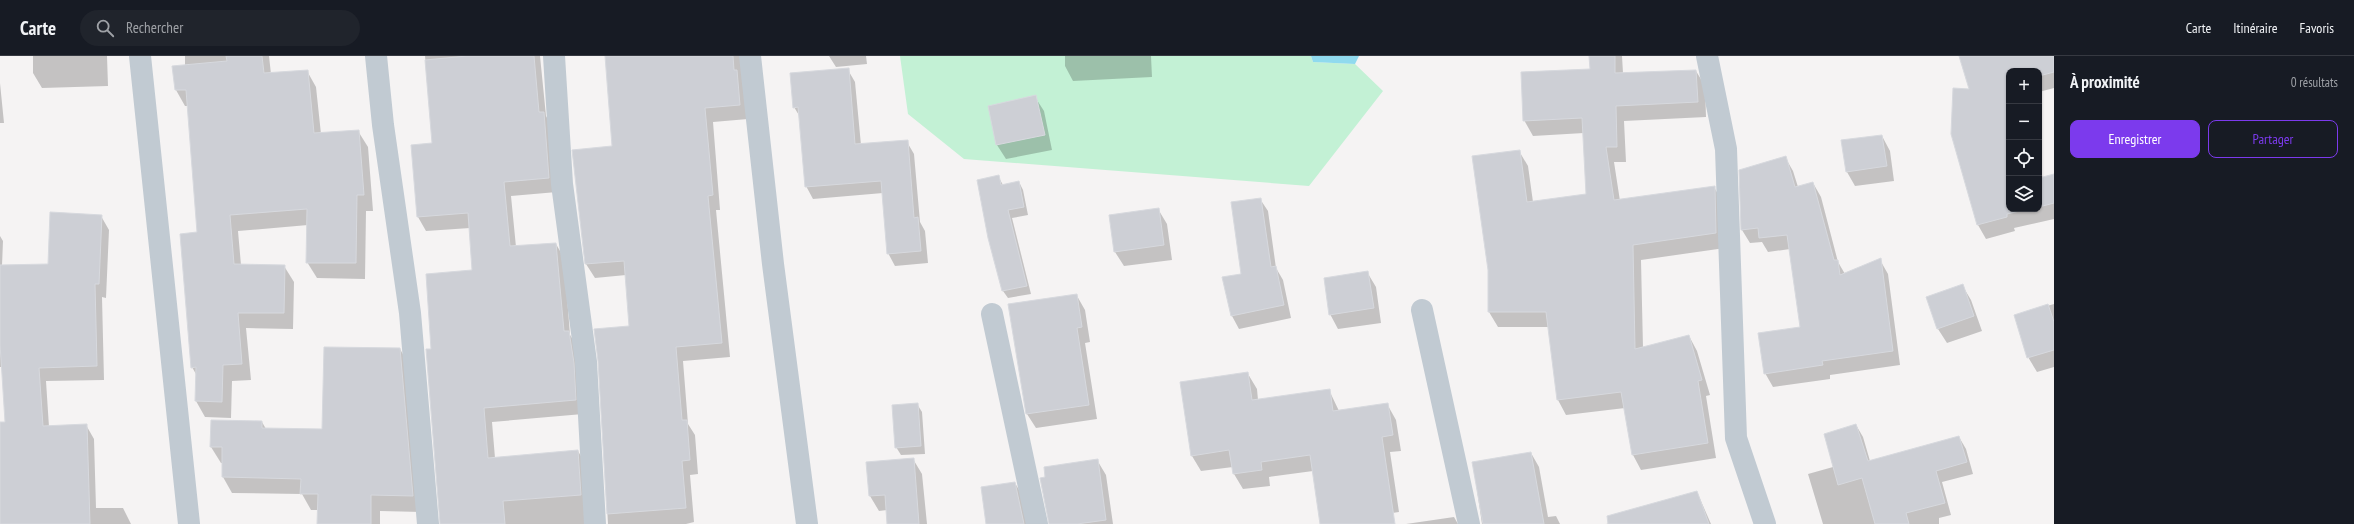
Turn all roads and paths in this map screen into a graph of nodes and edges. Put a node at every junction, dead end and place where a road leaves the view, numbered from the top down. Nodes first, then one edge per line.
1 (140, 56) edge
2 (376, 56) edge
3 (554, 56) edge
4 (750, 56) edge
5 (1707, 56) edge
6 (1422, 310) dead end
7 (992, 314) dead end
8 (189, 524) edge
9 (428, 524) edge
10 (595, 524) edge
11 (807, 524) edge
12 (1037, 524) edge
13 (1469, 524) edge
14 (1765, 524) edge

1 - 8 street
2 - 9 street
3 - 10 street
4 - 11 street
5 - 14 street
6 - 13 street
7 - 12 street

